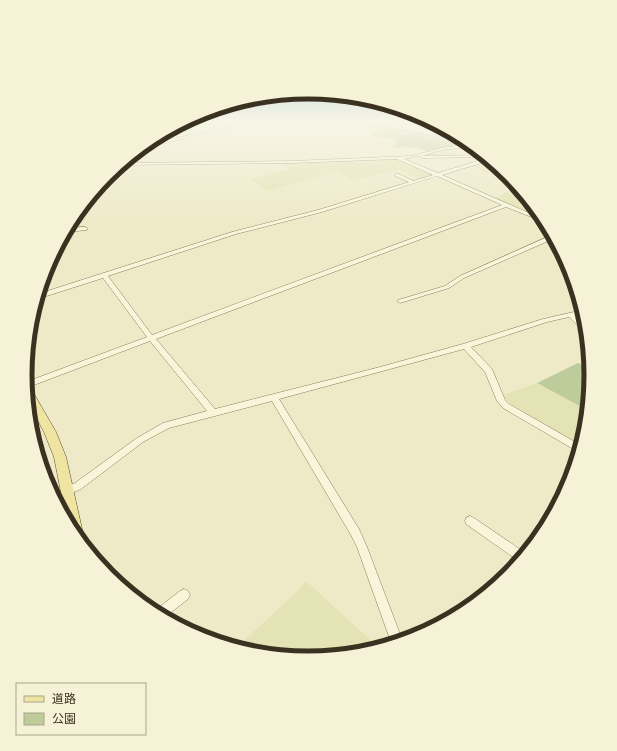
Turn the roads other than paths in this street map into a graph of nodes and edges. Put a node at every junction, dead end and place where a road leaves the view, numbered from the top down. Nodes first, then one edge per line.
1 (414, 156) edge
2 (399, 157) junction
3 (483, 161) edge
4 (131, 164) edge
5 (397, 175) dead end
6 (439, 175) junction
7 (414, 183) junction
8 (506, 204) junction
9 (535, 217) edge
10 (85, 229) dead end
11 (74, 230) edge
12 (549, 238) edge
13 (105, 276) junction
14 (44, 295) edge
15 (400, 301) dead end
16 (578, 313) edge
17 (570, 314) junction
18 (580, 324) edge
19 (151, 338) junction
20 (466, 346) junction
21 (32, 383) edge
22 (274, 397) junction
23 (34, 404) edge
24 (212, 412) junction
25 (576, 447) edge
26 (67, 491) junction
27 (73, 520) edge
28 (470, 521) dead end
29 (519, 555) edge
30 (184, 595) dead end
31 (164, 611) edge
32 (395, 638) edge

1 - 2 street
2 - 4 street
2 - 6 street
3 - 6 street
5 - 7 street
6 - 7 street
6 - 8 street
7 - 13 street
8 - 9 street
8 - 19 street
10 - 11 street
12 - 15 street
13 - 14 street
13 - 19 street
16 - 17 street
17 - 18 street
17 - 20 street
19 - 21 street
19 - 24 street
20 - 22 street
20 - 25 street
22 - 24 street
22 - 32 street
23 - 26 main road
24 - 26 street
26 - 27 main road
28 - 29 street
30 - 31 street

